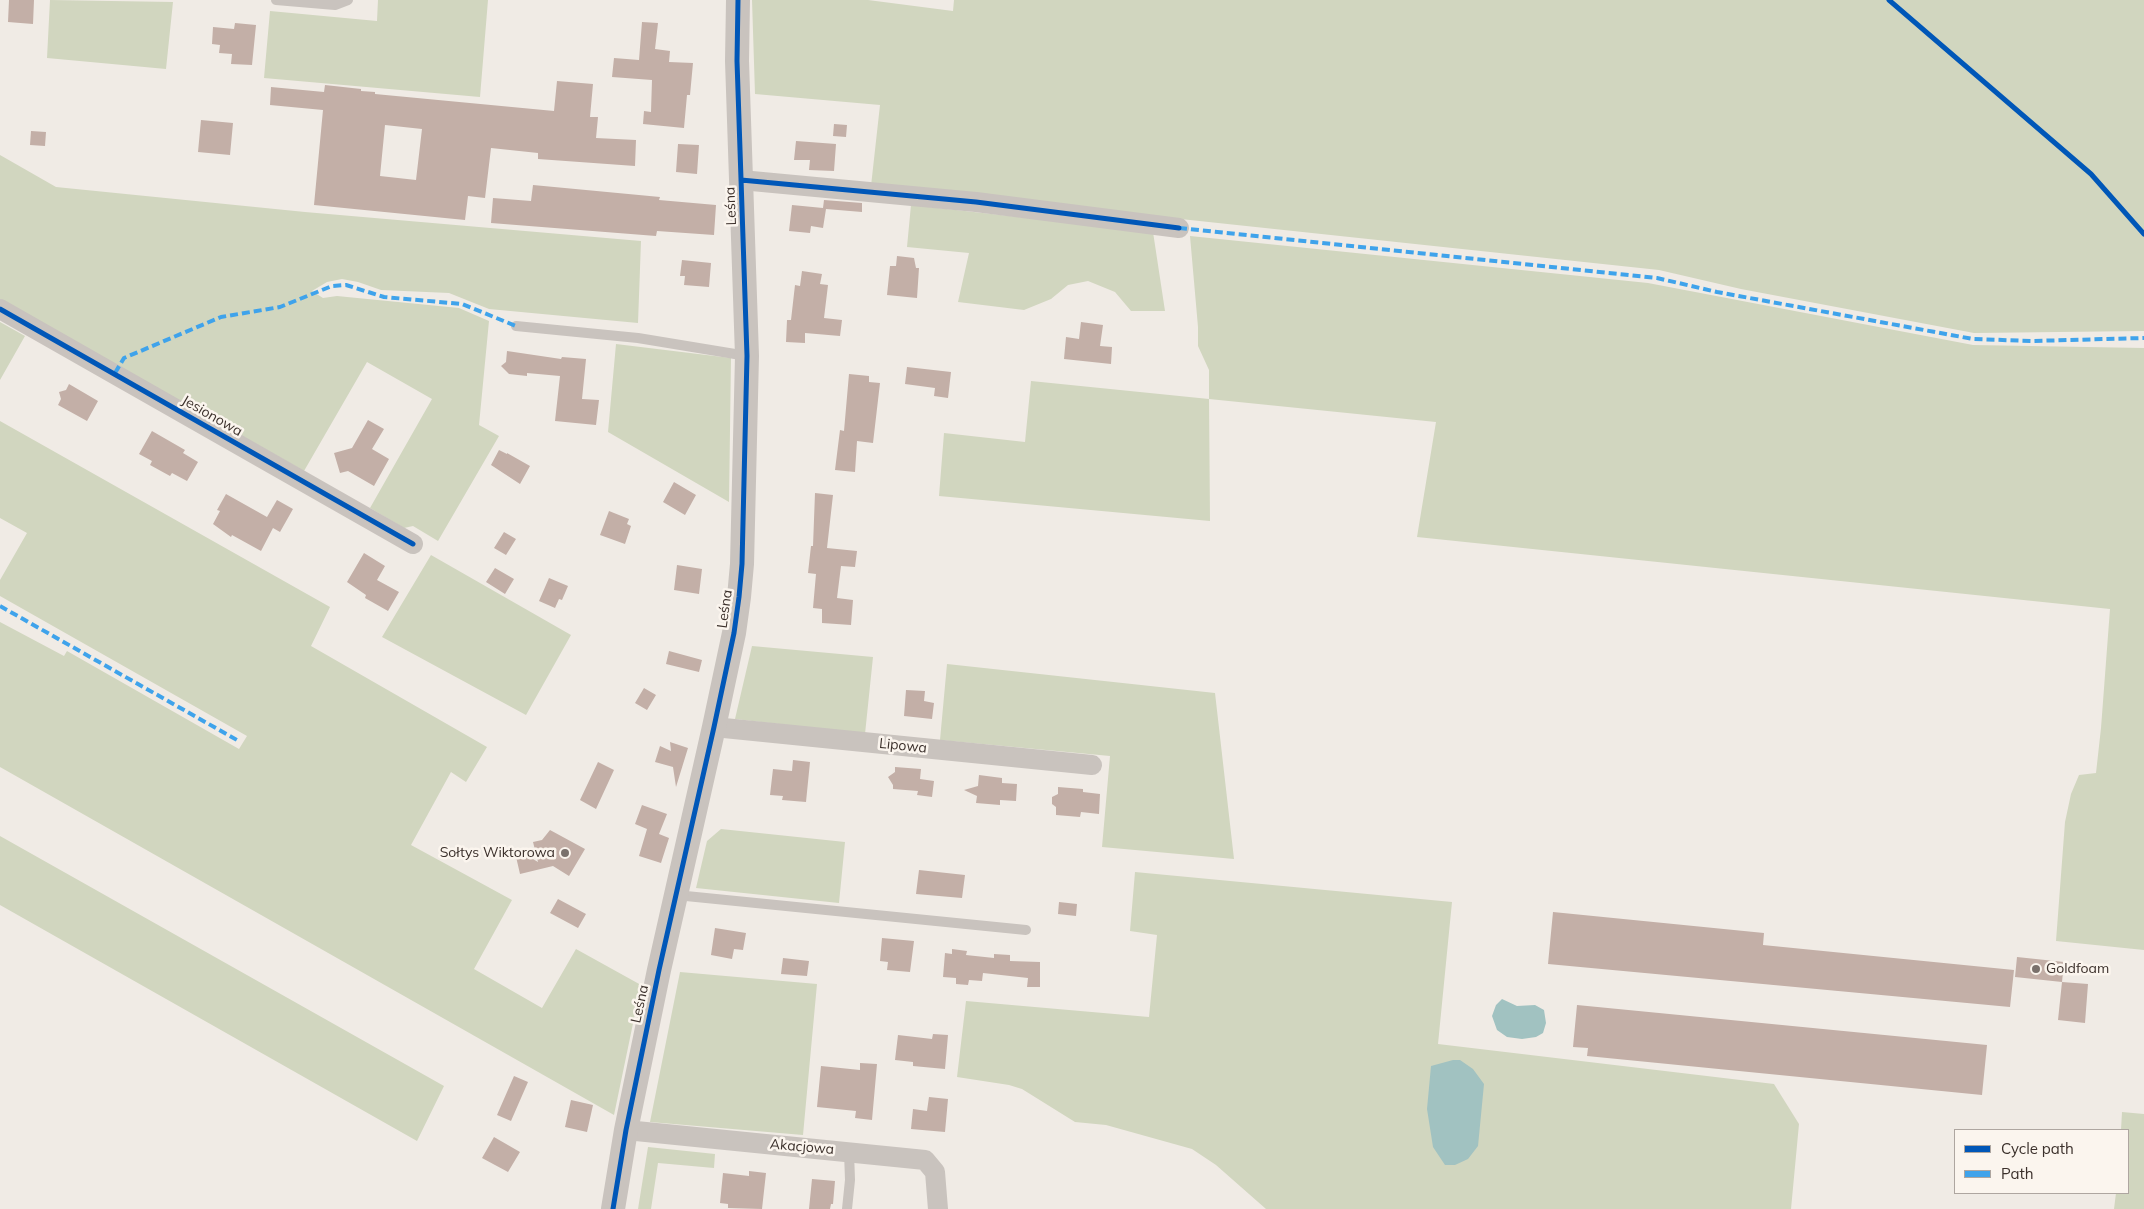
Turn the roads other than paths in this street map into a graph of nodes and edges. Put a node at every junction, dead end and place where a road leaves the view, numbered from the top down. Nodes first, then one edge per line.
1 (276, 0) edge
2 (348, 0) edge
3 (738, 0) edge
4 (741, 180) junction
5 (1179, 228) dead end
6 (0, 309) edge
7 (516, 326) dead end
8 (747, 356) junction
9 (413, 544) dead end
10 (714, 727) junction
11 (1092, 765) dead end
12 (676, 895) junction
13 (1026, 930) dead end
14 (626, 1130) junction
15 (849, 1152) junction
16 (613, 1209) edge
17 (847, 1209) edge
18 (938, 1209) edge

1 - 2 lane
3 - 4 street, Leśna
4 - 5 street
4 - 8 street, Leśna
6 - 9 street, Jesionowa
7 - 8 lane
8 - 10 street, Leśna
10 - 11 street, Lipowa
10 - 12 street, Leśna
12 - 13 lane
12 - 14 street, Leśna
14 - 15 street, Akacjowa
14 - 16 street, Leśna
15 - 17 lane
15 - 18 street, Akacjowa

